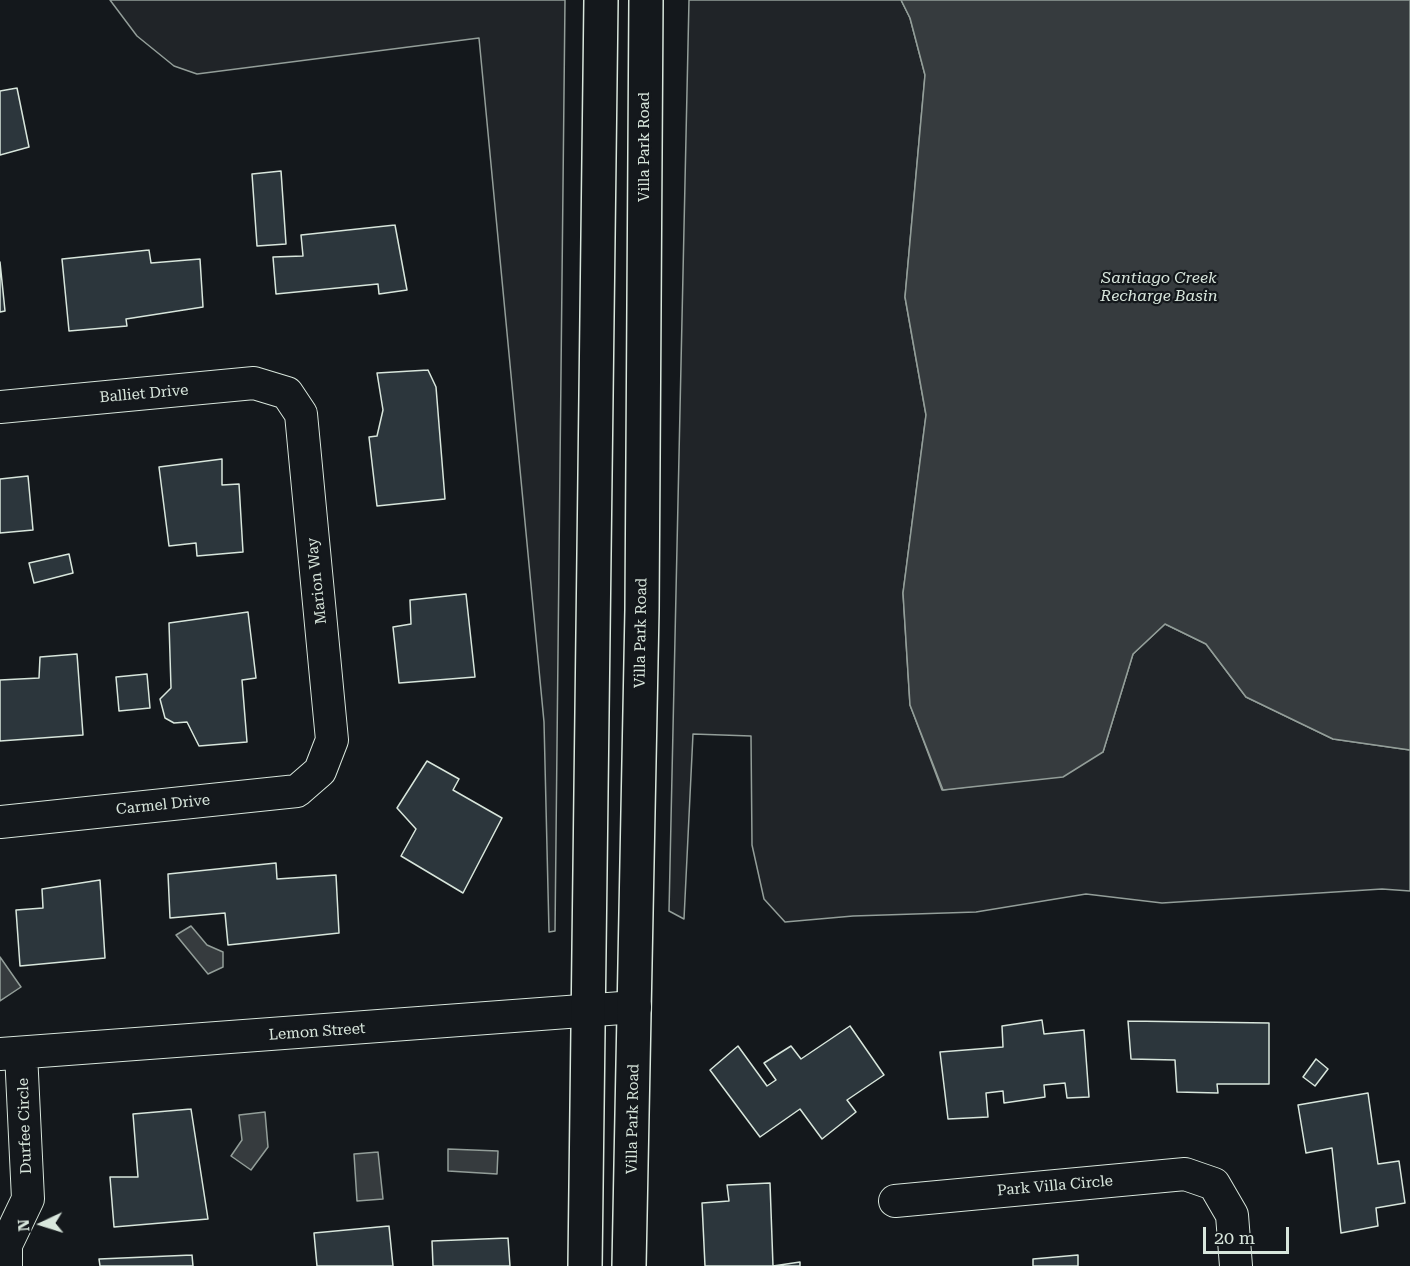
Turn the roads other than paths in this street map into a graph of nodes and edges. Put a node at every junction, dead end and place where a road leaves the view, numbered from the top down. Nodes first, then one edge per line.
1 (601, 0) edge
2 (646, 0) edge
3 (287, 393) joint
4 (0, 407) edge
5 (320, 771) joint
6 (0, 822) edge
7 (635, 1007) junction
8 (587, 1011) junction
9 (11, 1054) edge
10 (895, 1201) dead end
11 (4, 1247) edge
12 (585, 1266) edge
13 (629, 1266) edge
14 (1236, 1266) edge

1 - 8 main road
2 - 7 main road, Villa Park Road
3 - 4 street, Balliet Drive
3 - 5 street, Marion Way
5 - 6 street, Carmel Drive
7 - 8 street, Lemon Street
7 - 13 main road, Villa Park Road
8 - 9 street, Lemon Street
8 - 12 main road
9 - 11 street, Durfee Circle
10 - 14 street, Park Villa Circle

